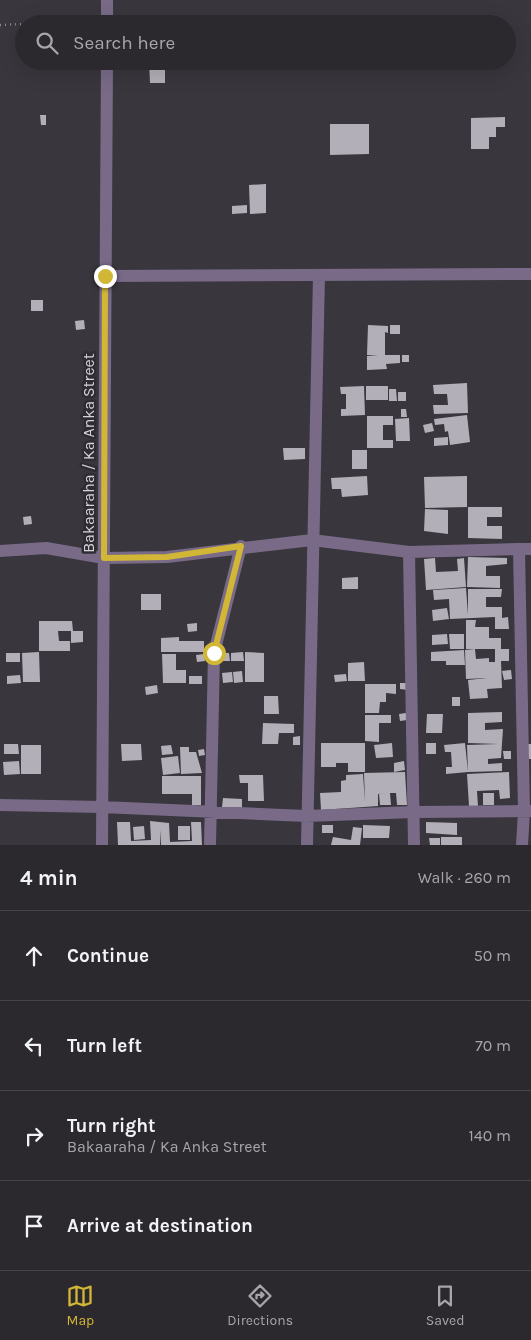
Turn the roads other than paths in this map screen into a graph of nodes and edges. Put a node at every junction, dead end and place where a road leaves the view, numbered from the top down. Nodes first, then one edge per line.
1 (107, 0) edge
2 (107, 15) edge
3 (107, 70) edge
4 (531, 274) edge
5 (319, 275) junction
6 (105, 276) junction
7 (312, 540) junction
8 (241, 546) junction
9 (525, 549) edge
10 (0, 551) edge
11 (409, 552) junction
12 (104, 558) junction
13 (0, 805) edge
14 (102, 807) junction
15 (211, 812) junction
16 (414, 812) junction
17 (527, 812) edge
18 (306, 816) junction
19 (102, 845) edge
20 (210, 845) edge
21 (307, 845) edge
22 (414, 845) edge
23 (522, 845) edge

1 - 2 street
3 - 6 street, Bakaaraha / Ka Anka Street
4 - 5 street
5 - 6 street
5 - 7 street
6 - 12 street, Bakaaraha / Ka Anka Street
7 - 8 street
7 - 11 street
7 - 18 street
8 - 12 street
8 - 15 street
9 - 11 street
9 - 17 street
10 - 12 street
11 - 16 street
12 - 14 street, Bakaaraha / Ka Anka Street
13 - 14 street
14 - 15 street
14 - 19 street, Bakaaraha / Ka Anka Street
15 - 18 street
15 - 20 street
16 - 17 street
16 - 18 street
16 - 22 street
17 - 23 street
18 - 21 street

